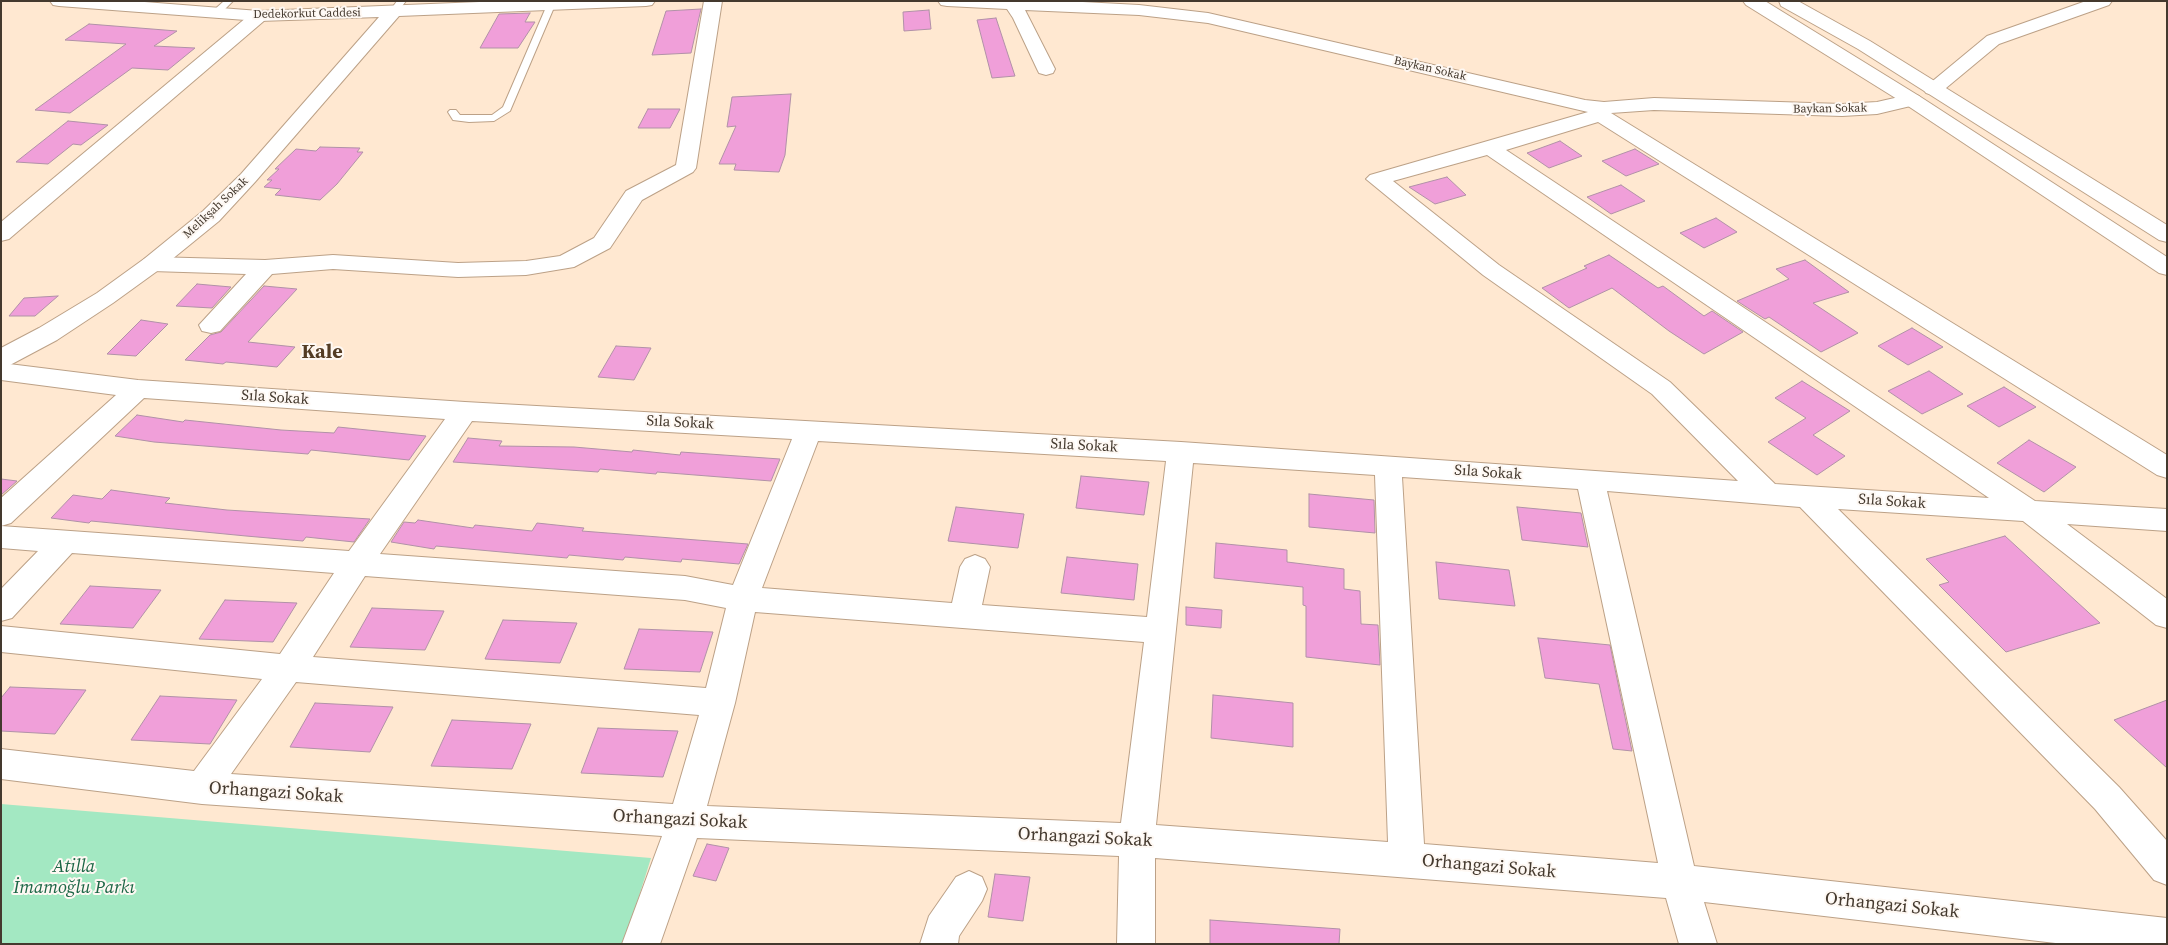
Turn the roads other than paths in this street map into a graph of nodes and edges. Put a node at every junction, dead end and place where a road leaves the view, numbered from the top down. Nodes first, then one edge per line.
1 (59, 1) edge
2 (229, 1) edge
3 (646, 1) edge
4 (713, 1) edge
5 (947, 1) edge
6 (1752, 1) edge
7 (1786, 1) edge
8 (2103, 1) edge
9 (66, 2) edge
10 (1011, 3) junction
11 (551, 5) junction
12 (398, 7) edge
13 (216, 13) junction
14 (259, 16) junction
15 (1046, 69) dead end
16 (1933, 88) junction
17 (1912, 100) junction
18 (453, 112) dead end
19 (1602, 112) junction
20 (1490, 148) junction
21 (1, 234) edge
22 (2167, 236) edge
23 (152, 264) junction
24 (265, 267) junction
25 (2167, 268) edge
26 (211, 325) dead end
27 (1, 359) edge
28 (1, 371) edge
29 (138, 389) junction
30 (465, 411) junction
31 (809, 430) junction
32 (1181, 452) junction
33 (1388, 466) junction
34 (2167, 468) edge
35 (1590, 480) junction
36 (1767, 493) junction
37 (1808, 497) junction
38 (2029, 511) junction
39 (1, 515) edge
40 (2167, 520) edge
41 (1, 537) edge
42 (64, 543) junction
43 (358, 562) junction
44 (974, 567) dead end
45 (743, 599) junction
46 (1, 609) edge
47 (964, 616) junction
48 (2167, 616) edge
49 (1160, 631) junction
50 (1, 639) edge
51 (288, 668) junction
52 (719, 703) junction
53 (1, 764) edge
54 (202, 788) junction
55 (685, 821) junction
56 (1137, 840) junction
57 (1407, 860) junction
58 (2167, 868) edge
59 (1680, 882) junction
60 (969, 889) dead end
61 (2167, 937) edge
62 (641, 944) edge
63 (940, 944) edge
64 (1136, 944) edge
65 (1698, 944) edge

1 - 9 street, Dedekorkut Caddesi
2 - 13 lane
3 - 11 street, Dedekorkut Caddesi
4 - 24 street
5 - 10 street, Baykan Sokak
6 - 17 street
7 - 16 street
8 - 16 street
9 - 13 street, Dedekorkut Caddesi
10 - 15 street
10 - 19 street, Baykan Sokak
11 - 12 street, Dedekorkut Caddesi
11 - 18 lane
12 - 14 street, Dedekorkut Caddesi
12 - 23 street, Melikşah Sokak
13 - 14 street, Dedekorkut Caddesi
14 - 21 street
16 - 22 street
17 - 19 street, Baykan Sokak
17 - 25 street
19 - 20 street
19 - 34 street
20 - 36 street
20 - 38 street
23 - 24 street
23 - 27 street, Melikşah Sokak
24 - 26 street
28 - 29 street, Sıla Sokak
29 - 30 street, Sıla Sokak
29 - 39 street
30 - 31 street, Sıla Sokak
30 - 43 street
31 - 32 street, Sıla Sokak
31 - 45 street
32 - 33 street, Sıla Sokak
32 - 49 street
33 - 35 street, Sıla Sokak
33 - 57 street
35 - 36 street, Sıla Sokak
35 - 59 street
36 - 37 street, Sıla Sokak
37 - 38 street, Sıla Sokak
37 - 58 street
38 - 40 street, Sıla Sokak
38 - 48 street
41 - 42 street
42 - 43 street
42 - 46 street
43 - 45 street
43 - 51 street
44 - 47 street
45 - 47 street
45 - 52 street
47 - 49 street
49 - 56 street
50 - 51 street
51 - 52 street
51 - 54 street
52 - 55 street
53 - 54 street, Orhangazi Sokak
54 - 55 street, Orhangazi Sokak
55 - 56 street, Orhangazi Sokak
55 - 62 street
56 - 57 street, Orhangazi Sokak
56 - 64 street
57 - 59 street, Orhangazi Sokak
59 - 61 street, Orhangazi Sokak
59 - 65 street
60 - 63 street

